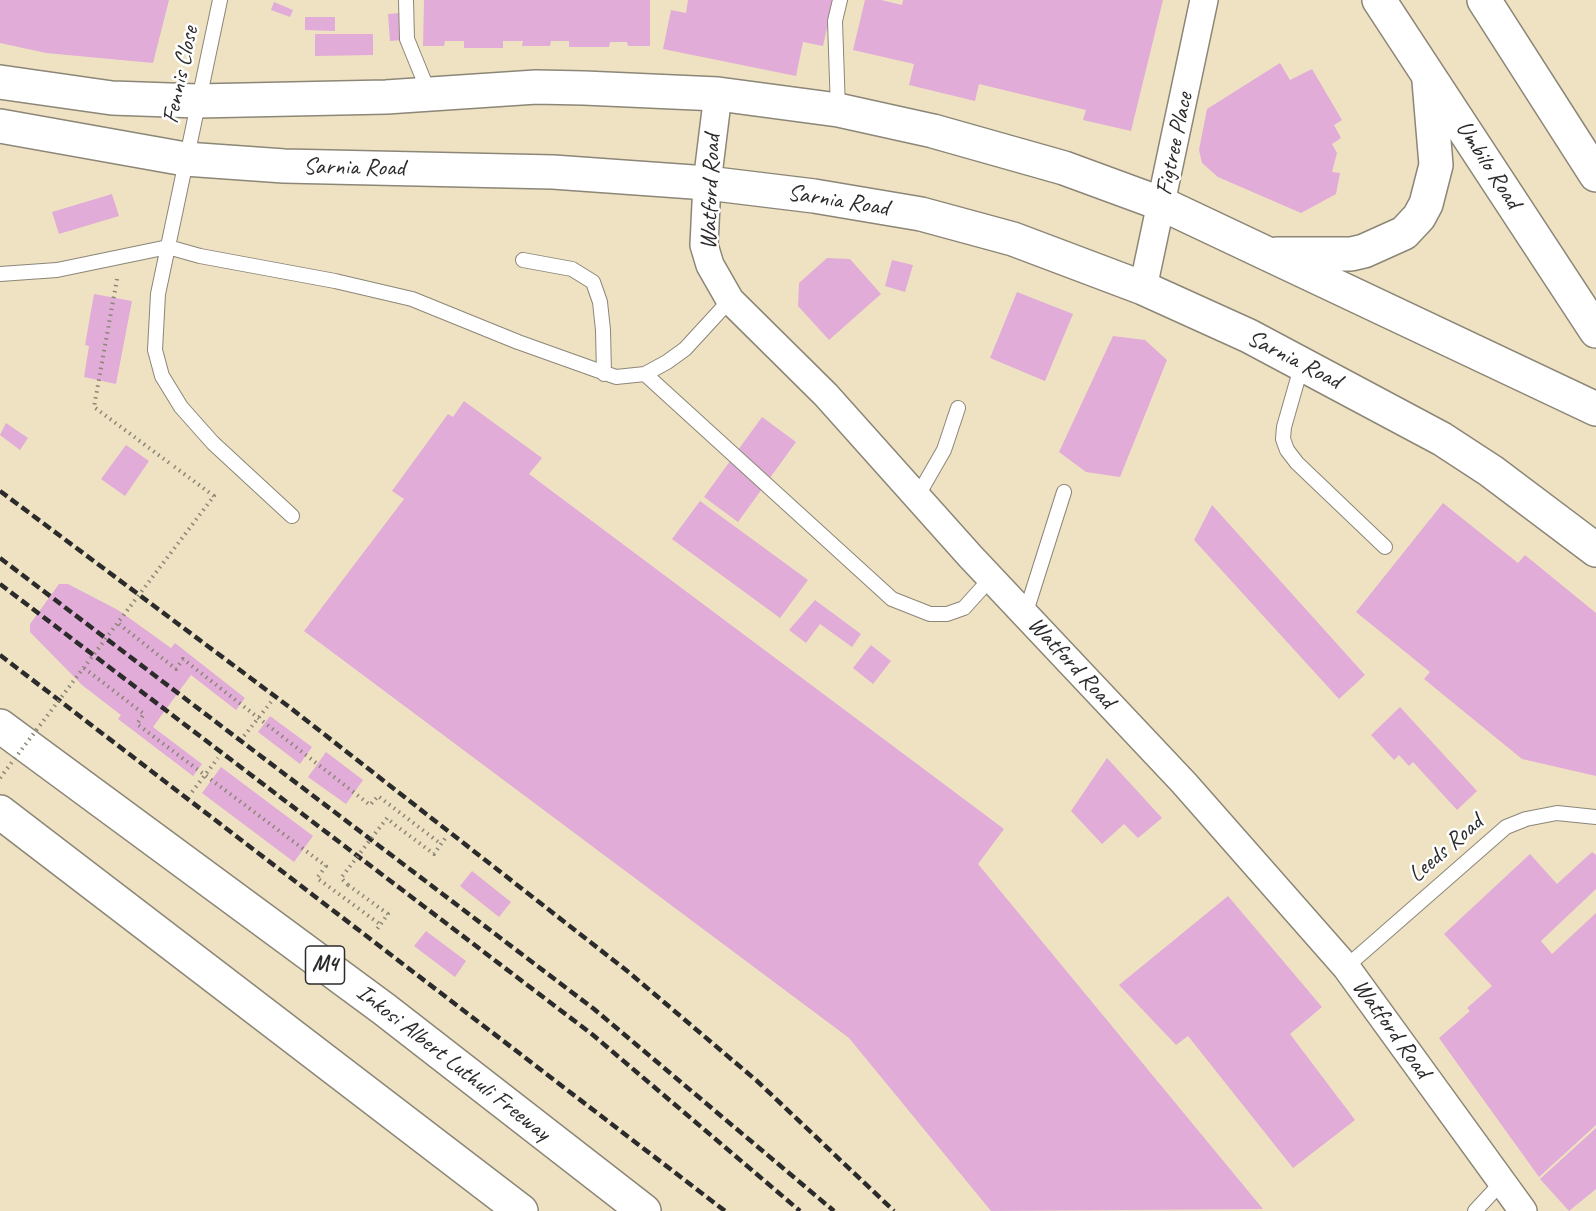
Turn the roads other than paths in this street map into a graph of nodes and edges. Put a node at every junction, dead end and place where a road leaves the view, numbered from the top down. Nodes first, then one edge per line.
1 (220, 0) edge
2 (406, 0) edge
3 (840, 0) edge
4 (1204, 0) edge
5 (1379, 0) edge
6 (1484, 0) edge
7 (1428, 74) junction
8 (0, 82) edge
9 (718, 94) junction
10 (429, 95) junction
11 (198, 101) junction
12 (838, 110) junction
13 (0, 126) edge
14 (185, 159) junction
15 (1596, 175) edge
16 (707, 183) junction
17 (1162, 204) junction
18 (168, 247) junction
19 (1269, 254) junction
20 (523, 260) dead end
21 (0, 274) edge
22 (1143, 288) junction
23 (730, 300) junction
24 (1596, 331) edge
25 (1302, 364) junction
26 (604, 374) junction
27 (645, 374) junction
28 (958, 408) dead end
29 (1596, 409) edge
30 (1064, 492) dead end
31 (918, 497) junction
32 (292, 516) dead end
33 (1384, 547) dead end
34 (1596, 550) edge
35 (991, 578) junction
36 (1025, 615) junction
37 (0, 726) edge
38 (0, 812) edge
39 (1596, 817) edge
40 (1346, 967) junction
41 (1502, 1182) junction
42 (521, 1211) edge
43 (644, 1211) edge
44 (1474, 1211) edge
45 (1523, 1211) edge

1 - 11 lane, Fennis Close
2 - 10 lane
3 - 12 lane
4 - 17 street, Figtree Place
5 - 7 main road, Umbilo Road
6 - 15 main road
7 - 19 main road
7 - 24 main road, Umbilo Road
8 - 11 main road
9 - 10 main road
9 - 12 main road
9 - 16 street, Watford Road
10 - 11 main road
11 - 14 lane, Fennis Close
12 - 17 main road
13 - 14 main road, Sarnia Road
14 - 16 main road, Sarnia Road
14 - 18 lane, Fennis Close
16 - 22 main road, Sarnia Road
16 - 23 street, Watford Road
17 - 19 main road
17 - 22 street, Figtree Place
18 - 21 lane
18 - 26 lane
18 - 32 lane, Fennis Close
19 - 29 main road
20 - 26 lane
22 - 25 main road, Sarnia Road
23 - 27 lane
23 - 31 street, Watford Road
25 - 33 lane
25 - 34 main road, Sarnia Road
26 - 27 lane
27 - 35 lane
28 - 31 lane
30 - 36 lane
31 - 35 street, Watford Road
35 - 36 street, Watford Road
36 - 40 street, Watford Road
37 - 43 main road, Inkosi Albert Luthuli Freeway / M4
38 - 42 main road
39 - 40 lane, Leeds Road
40 - 41 street, Watford Road
41 - 44 lane
41 - 45 street, Watford Road

